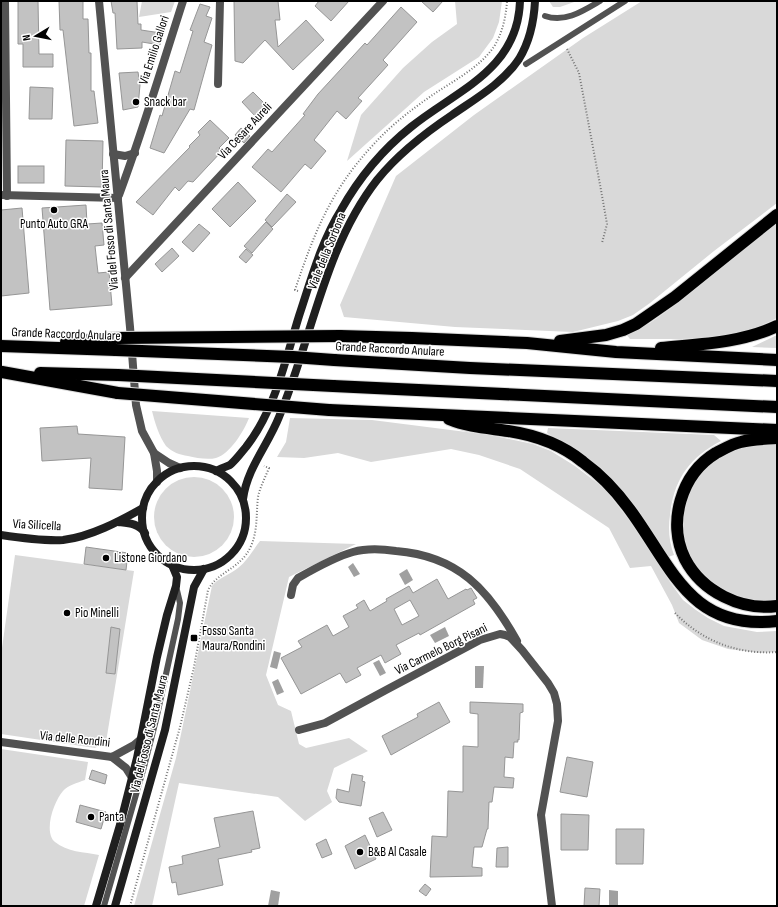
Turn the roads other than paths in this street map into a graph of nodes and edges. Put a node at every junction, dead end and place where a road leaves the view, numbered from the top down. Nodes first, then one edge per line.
1 (5, 1) edge
2 (99, 1) edge
3 (183, 1) edge
4 (220, 1) edge
5 (383, 1) edge
6 (520, 1) edge
7 (535, 1) edge
8 (600, 1) edge
9 (625, 1) edge
10 (545, 16) dead end
11 (526, 64) dead end
12 (218, 84) dead end
13 (135, 153) junction
14 (113, 154) junction
15 (4, 195) edge
16 (118, 198) junction
17 (777, 215) edge
18 (125, 278) junction
19 (777, 326) edge
20 (527, 343) junction
21 (117, 344) junction
22 (4, 346) edge
23 (616, 352) junction
24 (777, 360) edge
25 (1, 372) edge
26 (777, 381) edge
27 (777, 407) edge
28 (436, 415) junction
29 (777, 430) edge
30 (777, 438) edge
31 (154, 453) junction
32 (180, 468) junction
33 (216, 471) junction
34 (157, 482) junction
35 (242, 499) junction
36 (143, 508) junction
37 (118, 522) junction
38 (145, 533) junction
39 (1, 535) edge
40 (172, 565) junction
41 (204, 569) junction
42 (176, 586) junction
43 (291, 595) dead end
44 (777, 606) edge
45 (777, 620) edge
46 (522, 650) junction
47 (298, 730) dead end
48 (141, 738) junction
49 (1, 742) edge
50 (112, 757) junction
51 (133, 779) junction
52 (96, 906) edge
53 (104, 906) edge
54 (115, 906) edge
55 (552, 906) edge

1 - 15 street
2 - 14 street, Via del Fosso di Santa Maura
3 - 13 street, Via Emilio Gallori
4 - 12 street
5 - 18 street, Via Cesare Aureli
6 - 33 street, Viale della Sorbona
7 - 35 street, Viale della Sorbona
8 - 10 lane
9 - 11 lane
13 - 14 street
13 - 16 street, Via Emilio Gallori
14 - 16 street, Via del Fosso di Santa Maura
15 - 16 street
16 - 18 street, Via del Fosso di Santa Maura
17 - 20 highway
18 - 31 street, Via del Fosso di Santa Maura
19 - 23 highway
20 - 21 highway, bridge
20 - 23 highway
21 - 22 highway, Grande Raccordo Anulare
21 - 26 highway, Grande Raccordo Anulare, bridge
23 - 24 highway
25 - 27 highway, bridge
25 - 28 highway, bridge
28 - 29 highway
28 - 45 highway
30 - 44 highway
31 - 32 street, Via del Fosso di Santa Maura
31 - 34 street, Via del Fosso di Santa Maura
32 - 33 street
32 - 34 street
33 - 35 street
34 - 36 street
35 - 41 street
36 - 37 street, Via Silicella
36 - 38 street
37 - 38 street
37 - 39 street, Via Silicella
38 - 40 street
40 - 41 street
40 - 42 street, Via del Fosso di Santa Maura
41 - 54 street, Via del Fosso di Santa Maura
42 - 48 street, Via del Fosso di Santa Maura
42 - 53 lane, Via del Fosso di Santa Maura
43 - 46 street
46 - 47 street, Via Carmelo Borg Pisani
46 - 55 street, Via Carmelo Borg Pisani
48 - 50 street, Via delle Rondini
48 - 51 street, Via del Fosso di Santa Maura
49 - 50 street, Via delle Rondini
50 - 51 street
51 - 52 street, Via del Fosso di Santa Maura

